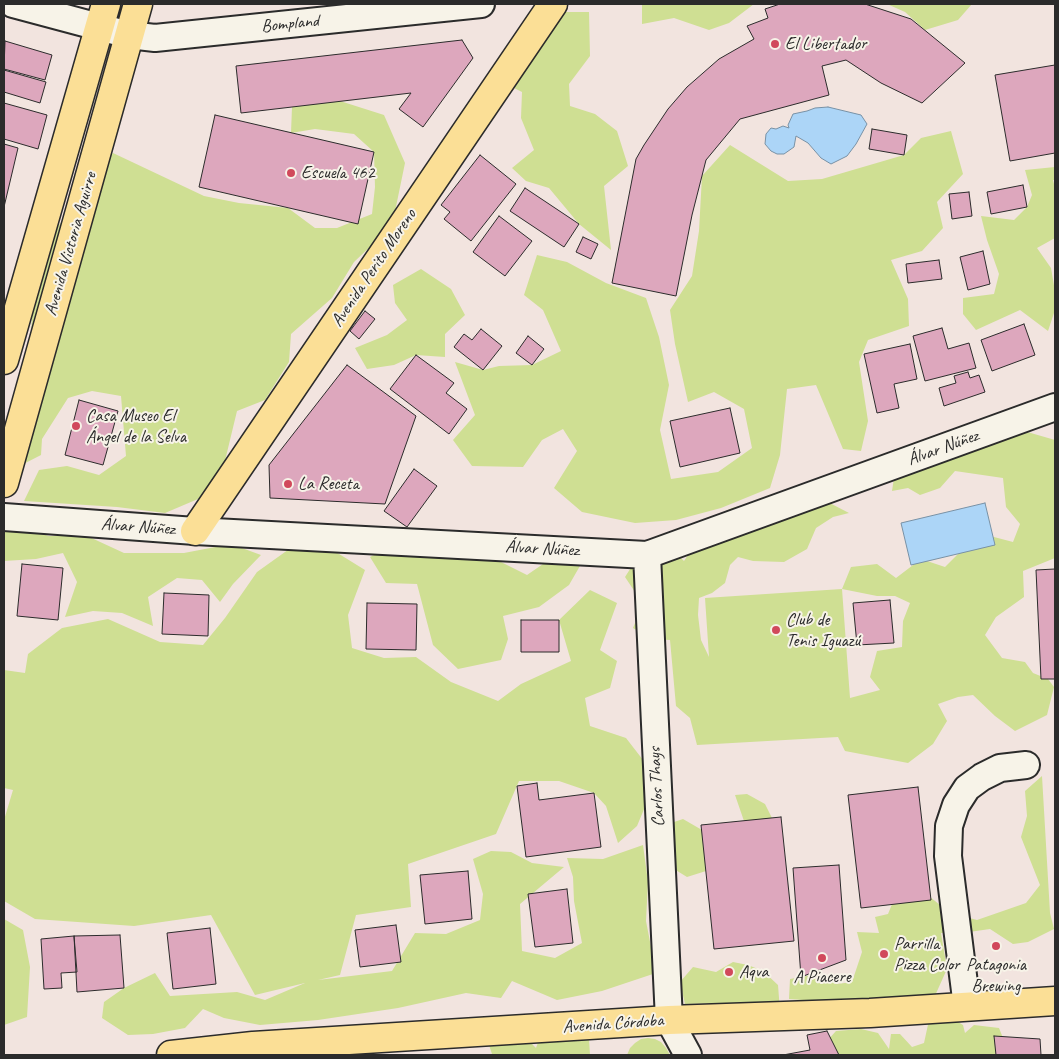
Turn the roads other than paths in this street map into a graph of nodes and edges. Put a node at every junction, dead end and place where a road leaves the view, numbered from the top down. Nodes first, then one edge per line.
1 (13, 4) edge
2 (138, 4) edge
3 (481, 4) edge
4 (553, 4) edge
5 (103, 15) edge
6 (129, 35) junction
7 (4, 360) edge
8 (1055, 407) edge
9 (4, 483) edge
10 (4, 517) edge
11 (195, 532) junction
12 (647, 555) junction
13 (1026, 765) dead end
14 (1055, 1001) edge
15 (967, 1007) junction
16 (669, 1020) junction
17 (254, 1051) edge
18 (171, 1055) edge
19 (688, 1055) edge

1 - 5 street, Bompland
2 - 6 main road, Avenida Victoria Aguirre
3 - 6 street, Bompland
4 - 11 main road, Avenida Perito Moreno
5 - 6 street, Bompland
5 - 7 main road, Avenida Victoria Aguirre
6 - 9 main road, Avenida Victoria Aguirre
8 - 12 street, Álvar Núñez
10 - 11 street, Álvar Núñez
11 - 12 street, Álvar Núñez
12 - 16 street, Carlos Thays
13 - 15 street
14 - 15 main road, Avenida Córdoba
15 - 16 main road, Avenida Córdoba
16 - 17 main road, Avenida Córdoba
16 - 19 street
17 - 18 main road, Avenida Córdoba

